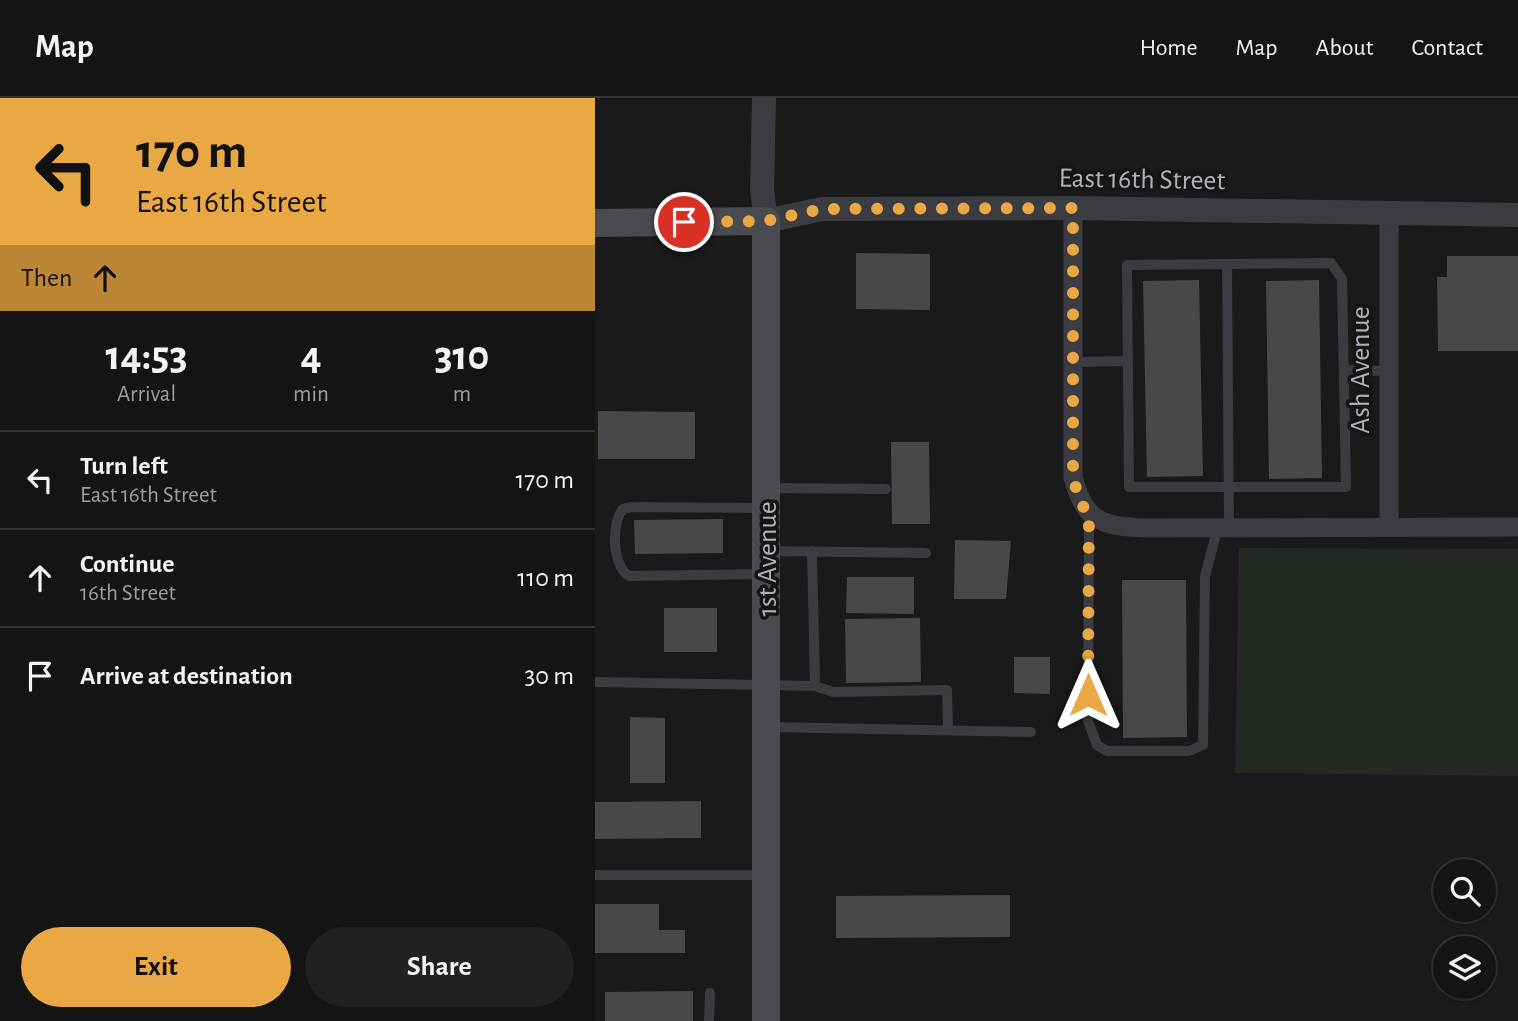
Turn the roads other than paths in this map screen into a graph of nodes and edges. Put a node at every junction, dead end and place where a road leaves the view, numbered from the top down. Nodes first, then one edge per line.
1 (764, 98) edge
2 (1073, 208) junction
3 (1389, 214) junction
4 (1518, 215) edge
5 (766, 221) junction
6 (595, 223) edge
7 (1227, 264) junction
8 (1128, 360) junction
9 (1074, 362) junction
10 (1344, 370) junction
11 (1389, 371) junction
12 (1229, 487) junction
13 (886, 489) dead end
14 (768, 498) junction
15 (1089, 513) junction
16 (1224, 526) junction
17 (1389, 526) junction
18 (1518, 527) edge
19 (811, 551) junction
20 (926, 553) dead end
21 (767, 563) junction
22 (595, 682) edge
23 (768, 685) junction
24 (815, 686) junction
25 (768, 727) junction
26 (948, 730) junction
27 (1031, 732) dead end
28 (595, 875) edge
29 (767, 875) junction
30 (709, 993) dead end
31 (709, 1021) edge
32 (766, 1021) edge

1 - 5 street, 1st Avenue
2 - 3 street, East 16th Street
2 - 5 street, East 16th Street
2 - 9 street
3 - 4 street, East 16th Street
3 - 11 street, Ash Avenue
5 - 6 main road
5 - 14 main road, 1st Avenue
7 - 8 lane
7 - 10 lane
7 - 12 lane
8 - 9 lane
8 - 12 lane
9 - 15 street
10 - 11 lane
10 - 12 lane
11 - 17 street, Ash Avenue
12 - 16 lane
13 - 14 lane
14 - 21 main road, 1st Avenue
14 - 21 lane
15 - 16 street
15 - 16 lane
16 - 17 street
17 - 18 street
19 - 20 lane
19 - 21 lane
19 - 24 lane
21 - 23 main road, 1st Avenue
22 - 23 lane
23 - 24 lane
23 - 25 main road, 1st Avenue
24 - 26 lane
25 - 26 lane
25 - 29 main road, 1st Avenue
26 - 27 lane
28 - 29 lane
29 - 32 main road, 1st Avenue
30 - 31 lane

